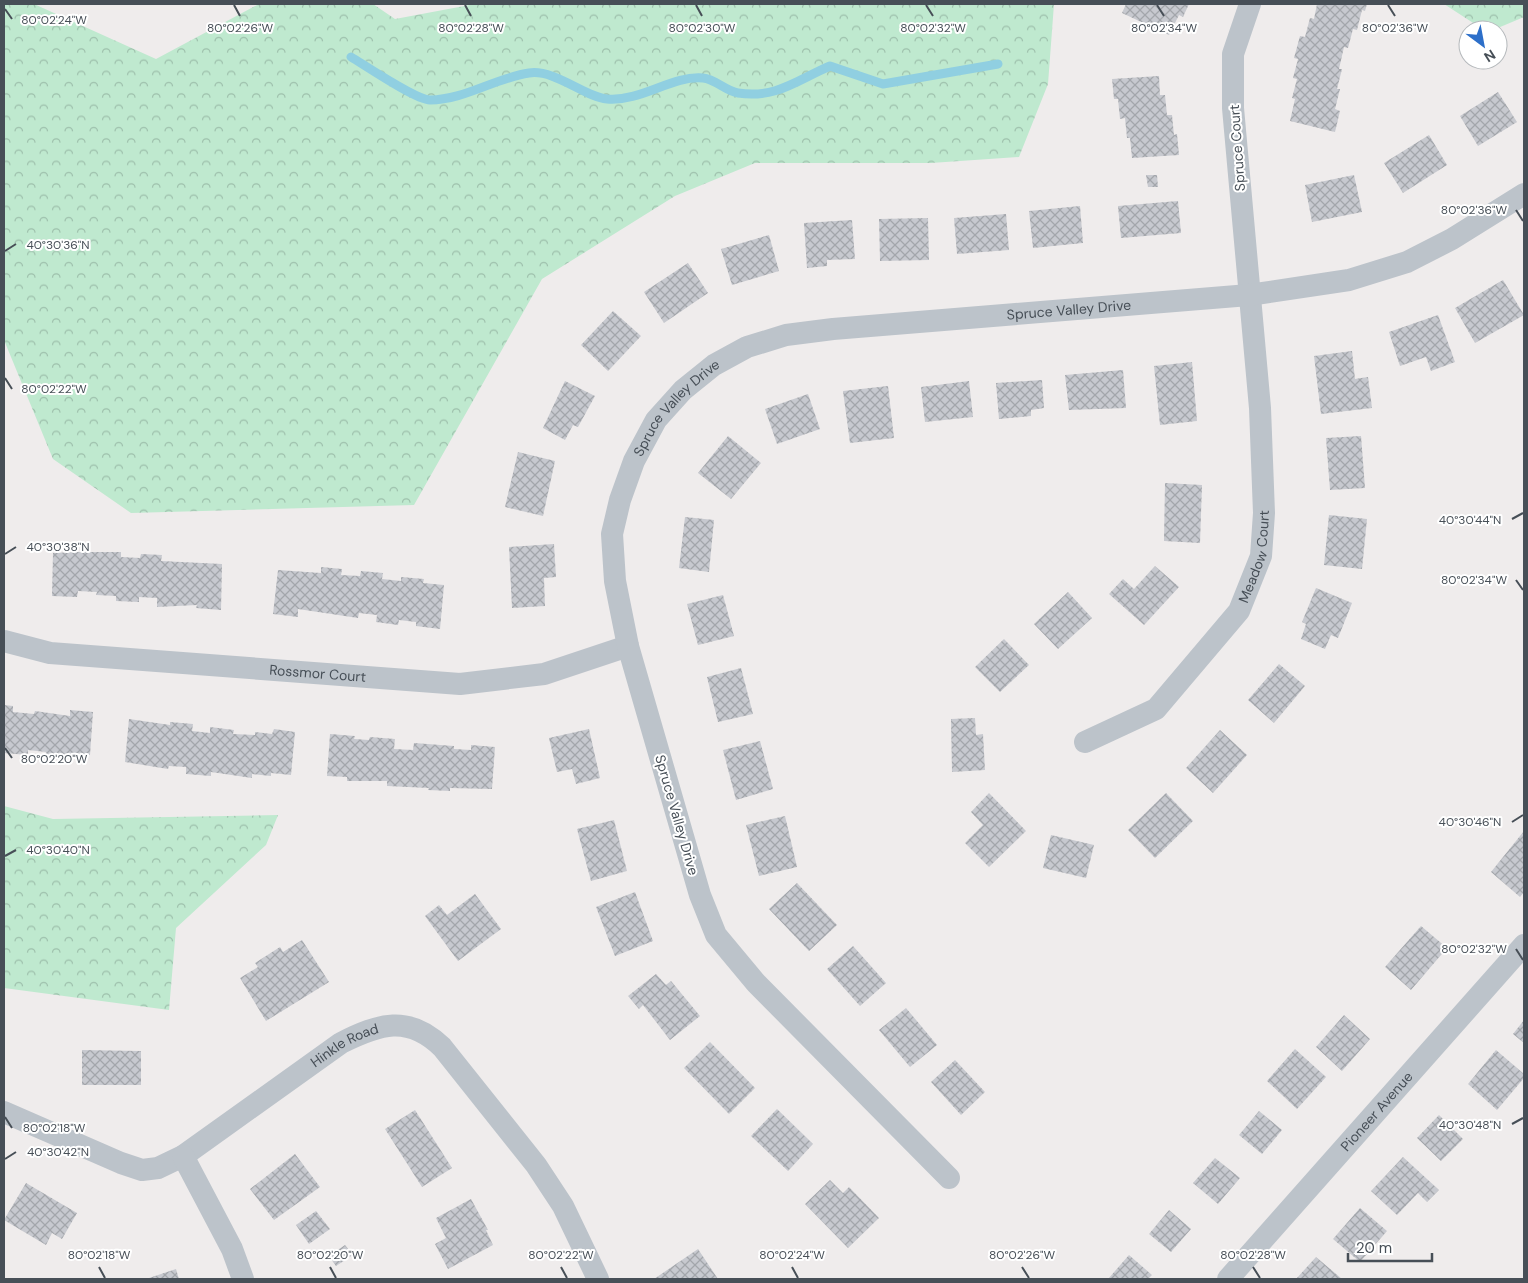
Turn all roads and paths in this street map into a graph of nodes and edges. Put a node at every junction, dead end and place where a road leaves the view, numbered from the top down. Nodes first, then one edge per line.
1 (1250, 4) edge
2 (1524, 194) edge
3 (1249, 295) junction
4 (4, 642) edge
5 (628, 646) junction
6 (1086, 742) dead end
7 (1524, 945) edge
8 (4, 1112) edge
9 (183, 1156) junction
10 (950, 1178) dead end
11 (243, 1279) edge
12 (598, 1279) edge
13 (1228, 1279) edge

1 - 3 street, Spruce Court
2 - 3 street, Spruce Valley Drive
3 - 5 street, Spruce Valley Drive
3 - 6 street, Meadow Court
4 - 5 street, Rossmor Court
5 - 10 street, Spruce Valley Drive
7 - 13 street, Pioneer Avenue
8 - 9 street, Hinkle Road
9 - 11 street
9 - 12 street, Hinkle Road

